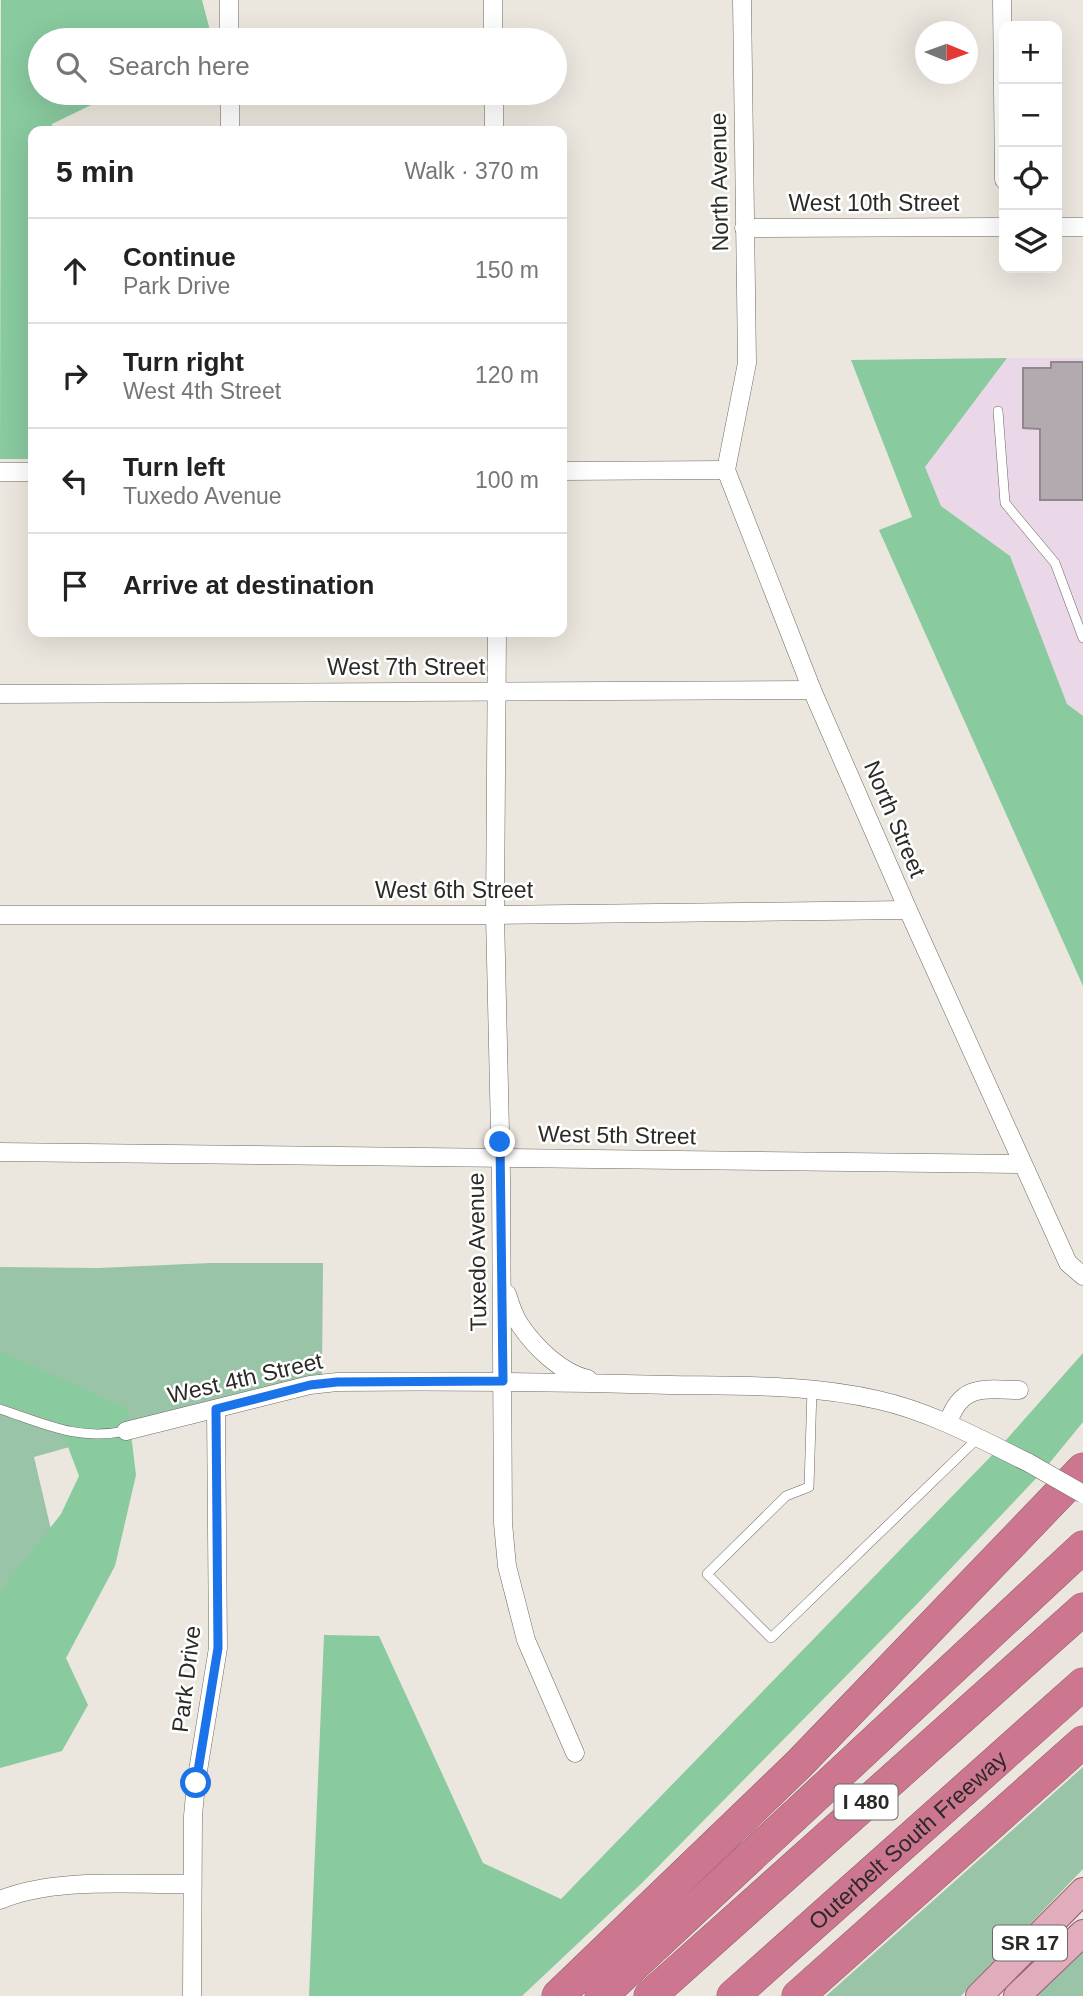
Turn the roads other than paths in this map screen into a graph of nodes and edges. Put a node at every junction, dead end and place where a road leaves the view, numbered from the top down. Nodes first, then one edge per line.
1 (229, 0) edge
2 (493, 0) edge
3 (742, 0) edge
4 (1002, 0) edge
5 (229, 28) edge
6 (493, 28) edge
7 (230, 105) edge
8 (494, 105) edge
9 (230, 126) edge
10 (494, 126) edge
11 (1004, 147) edge
12 (999, 227) edge
13 (1062, 227) edge
14 (1083, 227) edge
15 (744, 228) junction
16 (998, 411) dead end
17 (726, 470) junction
18 (567, 471) edge
19 (0, 472) edge
20 (28, 472) edge
21 (497, 637) edge
22 (1083, 638) edge
23 (812, 690) junction
24 (497, 692) junction
25 (0, 694) edge
26 (908, 910) junction
27 (0, 915) edge
28 (495, 915) junction
29 (0, 1152) edge
30 (500, 1158) junction
31 (1023, 1164) junction
32 (502, 1272) junction
33 (1083, 1276) edge
34 (503, 1381) junction
35 (609, 1383) junction
36 (812, 1389) junction
37 (1018, 1390) dead end
38 (0, 1409) edge
39 (216, 1409) junction
40 (948, 1423) junction
41 (126, 1431) joint
42 (978, 1438) junction
43 (1083, 1469) edge
44 (1083, 1494) edge
45 (1083, 1547) edge
46 (1083, 1609) edge
47 (1083, 1684) edge
48 (1083, 1742) edge
49 (575, 1753) dead end
50 (191, 1884) junction
51 (1083, 1891) edge
52 (0, 1900) edge
53 (1083, 1933) edge
54 (192, 1996) edge
55 (558, 1996) edge
56 (601, 1996) edge
57 (650, 1996) edge
58 (733, 1996) edge
59 (798, 1996) edge
60 (979, 1996) edge
61 (1017, 1996) edge

1 - 5 street
2 - 6 street
3 - 15 street, North Avenue
4 - 11 street
7 - 9 street
8 - 10 street
12 - 15 street, West 10th Street
13 - 14 street
15 - 17 street, North Avenue
16 - 22 lane
17 - 18 street
17 - 23 street, North Street
19 - 20 street
21 - 24 street, Tuxedo Avenue
23 - 24 street, West 7th Street
23 - 26 street, North Street
24 - 25 street, West 7th Street
24 - 28 street, Tuxedo Avenue
26 - 28 street, West 6th Street
26 - 31 street, North Street
27 - 28 street, West 6th Street
28 - 30 street, Tuxedo Avenue
29 - 30 street, West 5th Street
30 - 31 street, West 5th Street
30 - 32 street, Tuxedo Avenue
31 - 33 street, North Street
32 - 34 street, Tuxedo Avenue
32 - 35 street
34 - 35 street
34 - 39 street, West 4th Street
34 - 49 street, Tuxedo Avenue
35 - 36 street
36 - 40 street
36 - 42 lane
37 - 40 street
38 - 41 lane
39 - 41 street, West 4th Street
39 - 50 street, Park Drive
40 - 42 street
42 - 44 street, bridge
43 - 55 highway
45 - 56 highway
46 - 57 highway, I 480
47 - 58 highway, Outerbelt South Freeway / I 480
48 - 59 highway
50 - 52 street
50 - 54 street, Park Drive
51 - 60 main road, SR 17
53 - 61 main road, SR 17

